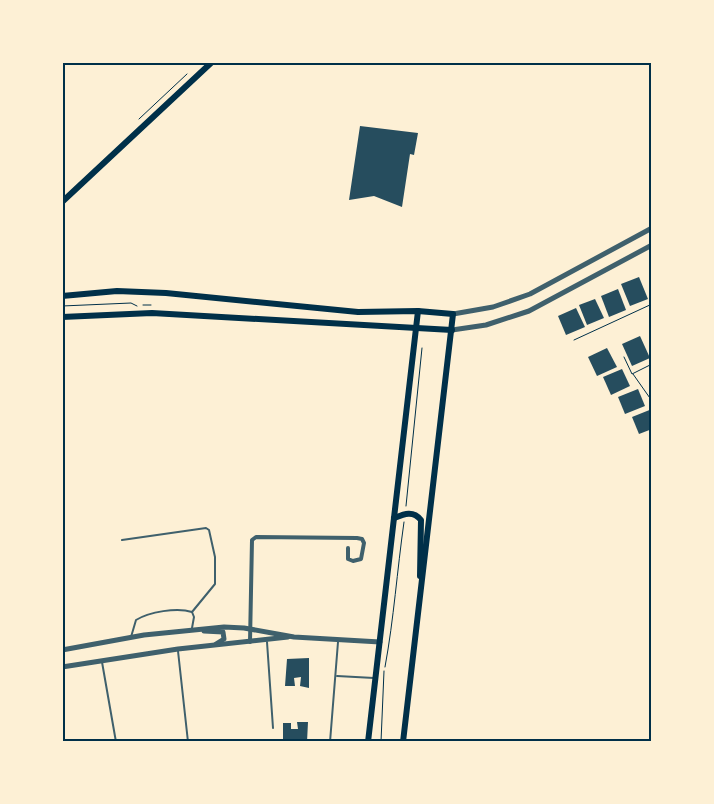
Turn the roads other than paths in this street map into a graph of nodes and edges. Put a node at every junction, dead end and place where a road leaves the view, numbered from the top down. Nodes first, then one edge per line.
1 (212, 62) edge
2 (62, 202) edge
3 (652, 228) edge
4 (652, 246) edge
5 (62, 296) edge
6 (418, 311) junction
7 (453, 314) junction
8 (62, 317) edge
9 (416, 329) junction
10 (452, 330) junction
11 (394, 518) junction
12 (122, 540) dead end
13 (348, 548) dead end
14 (421, 590) junction
15 (192, 612) junction
16 (250, 629) junction
17 (191, 630) junction
18 (266, 632) junction
19 (131, 637) junction
20 (294, 637) junction
21 (339, 639) junction
22 (267, 640) junction
23 (250, 642) junction
24 (380, 642) junction
25 (204, 647) junction
26 (178, 649) junction
27 (62, 650) edge
28 (102, 660) junction
29 (62, 667) edge
30 (336, 676) junction
31 (377, 678) junction
32 (273, 728) dead end
33 (116, 742) edge
34 (188, 742) edge
35 (330, 742) edge
36 (368, 742) edge
37 (403, 742) edge

1 - 2 main road
3 - 7 street
4 - 10 street
5 - 6 main road
6 - 7 main road
6 - 9 main road
7 - 10 main road
8 - 9 main road
9 - 10 main road
9 - 11 main road
10 - 14 main road
11 - 14 main road
11 - 24 main road
12 - 15 lane
13 - 16 street
14 - 37 main road
15 - 17 lane
15 - 19 lane
16 - 17 street
16 - 18 street
16 - 23 street
17 - 19 street
17 - 25 street
18 - 20 street
18 - 22 lane
19 - 27 street
20 - 21 street
20 - 22 street
21 - 24 street
21 - 30 lane
22 - 23 street
22 - 32 lane
23 - 25 street
24 - 31 main road
25 - 26 street
26 - 28 street
26 - 34 lane
28 - 29 street
28 - 33 lane
30 - 31 lane
30 - 35 lane
31 - 36 main road

